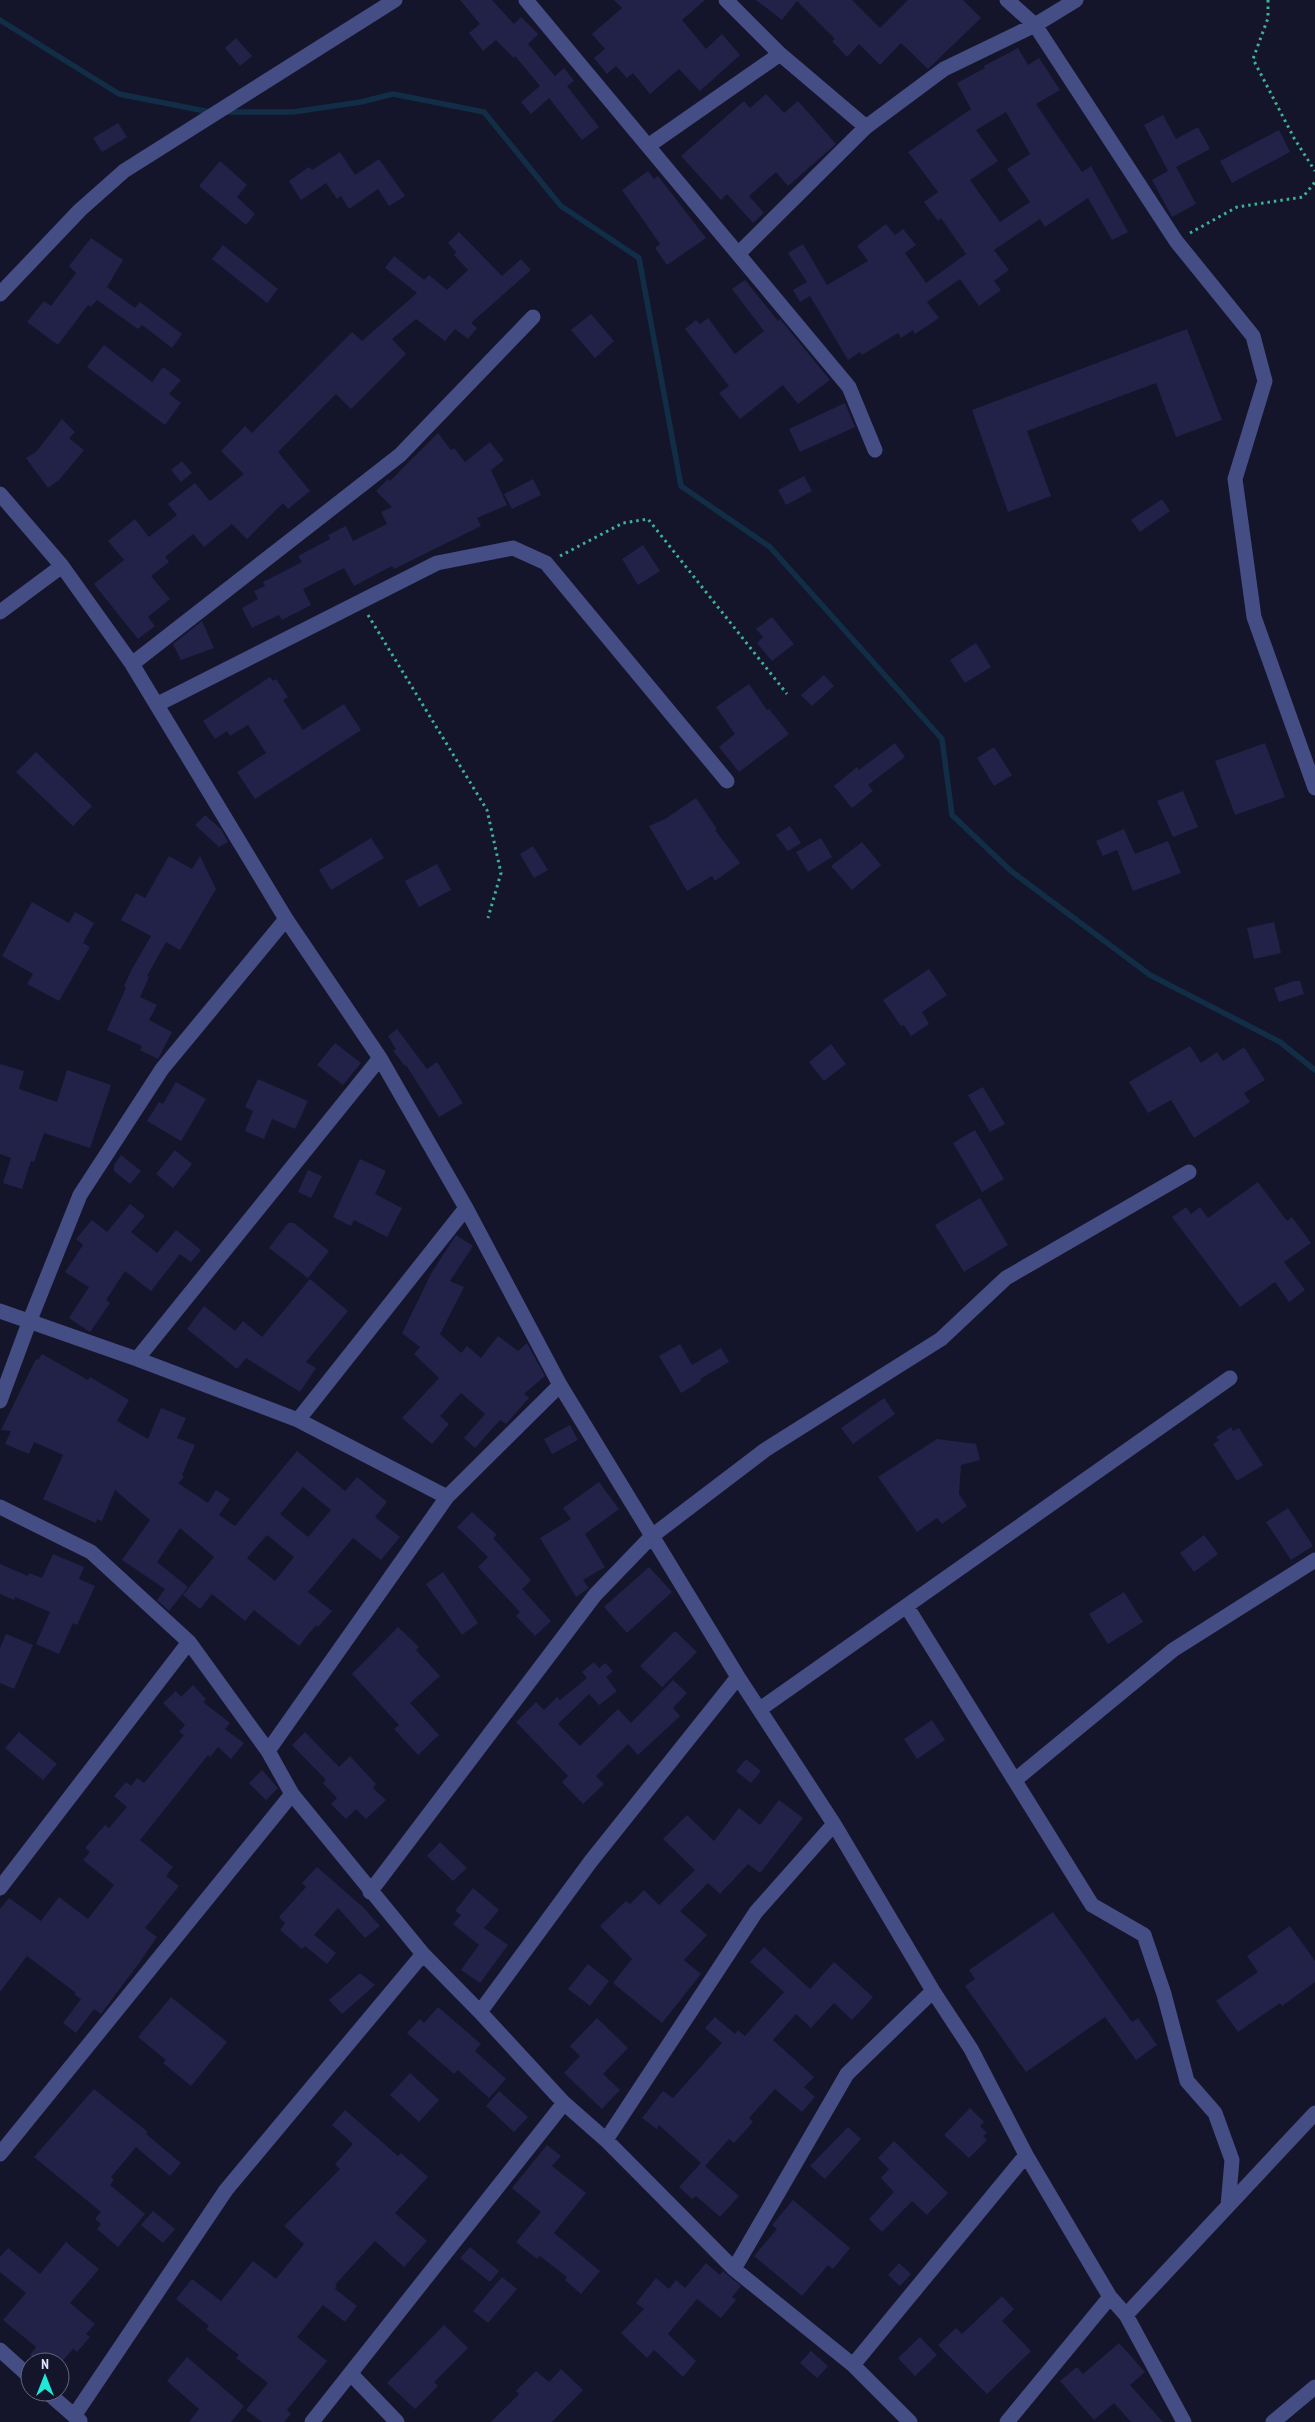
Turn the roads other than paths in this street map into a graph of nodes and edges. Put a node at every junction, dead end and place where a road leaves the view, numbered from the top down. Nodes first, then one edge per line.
1 (395, 0) edge
2 (526, 0) edge
3 (726, 0) edge
4 (1007, 0) edge
5 (1076, 0) edge
6 (1035, 25) junction
7 (780, 54) junction
8 (866, 127) junction
9 (648, 146) junction
10 (739, 253) junction
11 (0, 294) edge
12 (533, 317) dead end
13 (875, 450) dead end
14 (0, 494) edge
15 (62, 566) junction
16 (0, 612) edge
17 (132, 664) junction
18 (158, 704) junction
19 (727, 781) dead end
20 (1315, 788) edge
21 (286, 918) junction
22 (380, 1058) junction
23 (1189, 1172) dead end
24 (466, 1208) junction
25 (0, 1312) edge
26 (30, 1320) junction
27 (137, 1358) junction
28 (1230, 1378) dead end
29 (560, 1385) junction
30 (0, 1401) edge
31 (298, 1420) junction
32 (447, 1497) junction
33 (0, 1507) edge
34 (652, 1536) junction
35 (1315, 1560) edge
36 (907, 1607) junction
37 (189, 1642) junction
38 (738, 1677) junction
39 (760, 1710) junction
40 (268, 1751) junction
41 (1015, 1780) junction
42 (292, 1794) junction
43 (834, 1824) junction
44 (0, 1888) edge
45 (370, 1892) junction
46 (423, 1954) junction
47 (933, 1991) junction
48 (480, 2012) junction
49 (564, 2103) junction
50 (1315, 2113) edge
51 (606, 2140) junction
52 (0, 2154) edge
53 (1026, 2155) junction
54 (1228, 2206) junction
55 (734, 2269) junction
56 (1110, 2297) junction
57 (1126, 2315) junction
58 (0, 2350) edge
59 (853, 2365) junction
60 (20, 2368) edge
61 (351, 2374) junction
62 (1315, 2387) edge
63 (58, 2402) edge
64 (77, 2419) edge
65 (312, 2422) edge
66 (397, 2422) edge
67 (910, 2422) edge
68 (1007, 2422) edge
69 (1184, 2422) edge
70 (1273, 2422) edge

1 - 11 street
2 - 9 street
3 - 7 street
4 - 6 street
5 - 6 street
6 - 8 street
6 - 20 street
7 - 8 street
7 - 9 street
8 - 10 street
9 - 10 street
10 - 13 street
12 - 17 street
14 - 15 street
15 - 16 street
15 - 17 street
17 - 18 street
18 - 19 street
18 - 21 street
21 - 22 street
21 - 26 street
22 - 24 street
22 - 27 street
23 - 34 street
24 - 29 street
24 - 31 street
25 - 26 street
26 - 27 street
26 - 30 street
27 - 31 street
28 - 36 street
29 - 32 street
29 - 34 street
31 - 32 street
32 - 40 street
33 - 37 street
34 - 38 street
34 - 45 street
35 - 41 street
36 - 39 street
36 - 41 street
37 - 40 street
37 - 44 street
38 - 39 street
38 - 48 street
39 - 43 street
40 - 42 street
41 - 54 street
42 - 45 street
42 - 52 street
43 - 47 street
43 - 51 street
45 - 46 street
46 - 48 street
46 - 64 street
47 - 53 street
47 - 55 street
48 - 49 street
49 - 51 street
49 - 61 street
50 - 54 street
51 - 55 street
53 - 56 street
53 - 59 street
54 - 57 street
55 - 59 street
56 - 57 street
56 - 68 street
57 - 69 street
58 - 60 street
59 - 67 street
61 - 65 street
61 - 66 street
62 - 70 street
63 - 64 street

